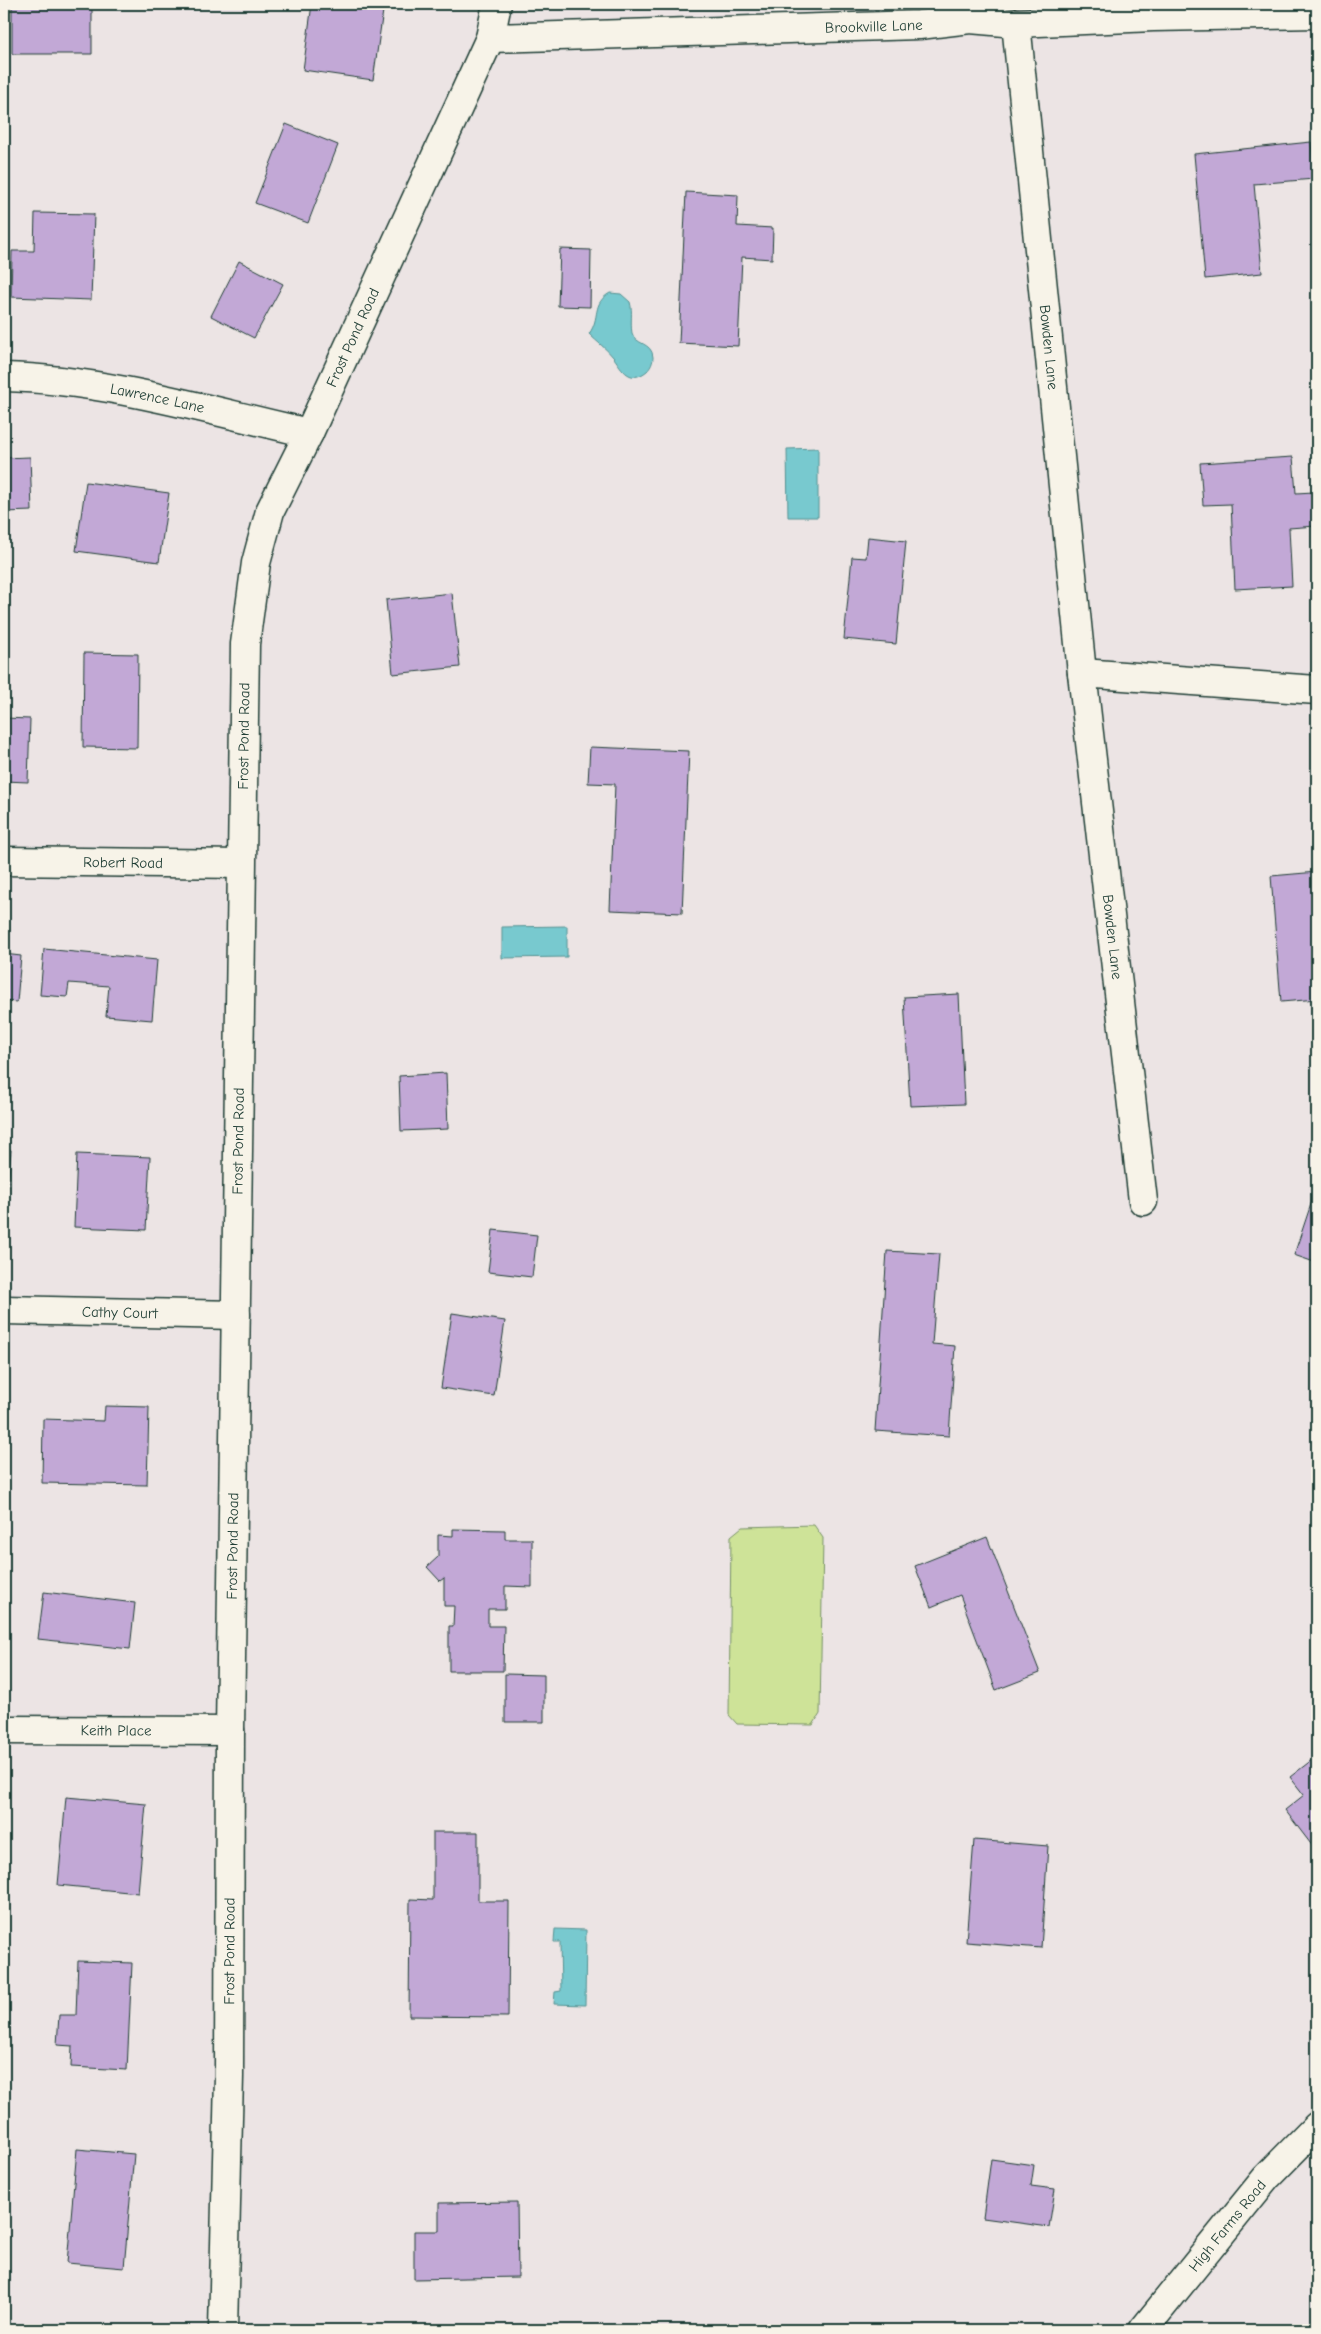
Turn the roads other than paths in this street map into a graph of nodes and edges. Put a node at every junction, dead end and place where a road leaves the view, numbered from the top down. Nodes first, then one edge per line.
1 (498, 4) edge
2 (970, 11) edge
3 (1317, 14) edge
4 (1016, 23) junction
5 (490, 38) junction
6 (4, 377) edge
7 (309, 433) junction
8 (1082, 673) junction
9 (1317, 690) edge
10 (4, 861) edge
11 (240, 864) junction
12 (1143, 1201) dead end
13 (4, 1310) edge
14 (236, 1314) junction
15 (4, 1730) edge
16 (230, 1731) junction
17 (1317, 2126) edge
18 (223, 2330) edge
19 (1143, 2330) edge

1 - 5 street, Frost Pond Road
2 - 4 street, Brookville Lane
2 - 5 street, Brookville Lane
3 - 4 street, Brookville Lane
4 - 8 street, Bowden Lane
5 - 7 street, Frost Pond Road
6 - 7 street, Lawrence Lane
7 - 11 street, Frost Pond Road
8 - 9 street
8 - 12 street, Bowden Lane
10 - 11 street, Robert Road
11 - 14 street, Frost Pond Road
13 - 14 street, Cathy Court
14 - 16 street, Frost Pond Road
15 - 16 street, Keith Place
16 - 18 street, Frost Pond Road
17 - 19 street, High Farms Road

